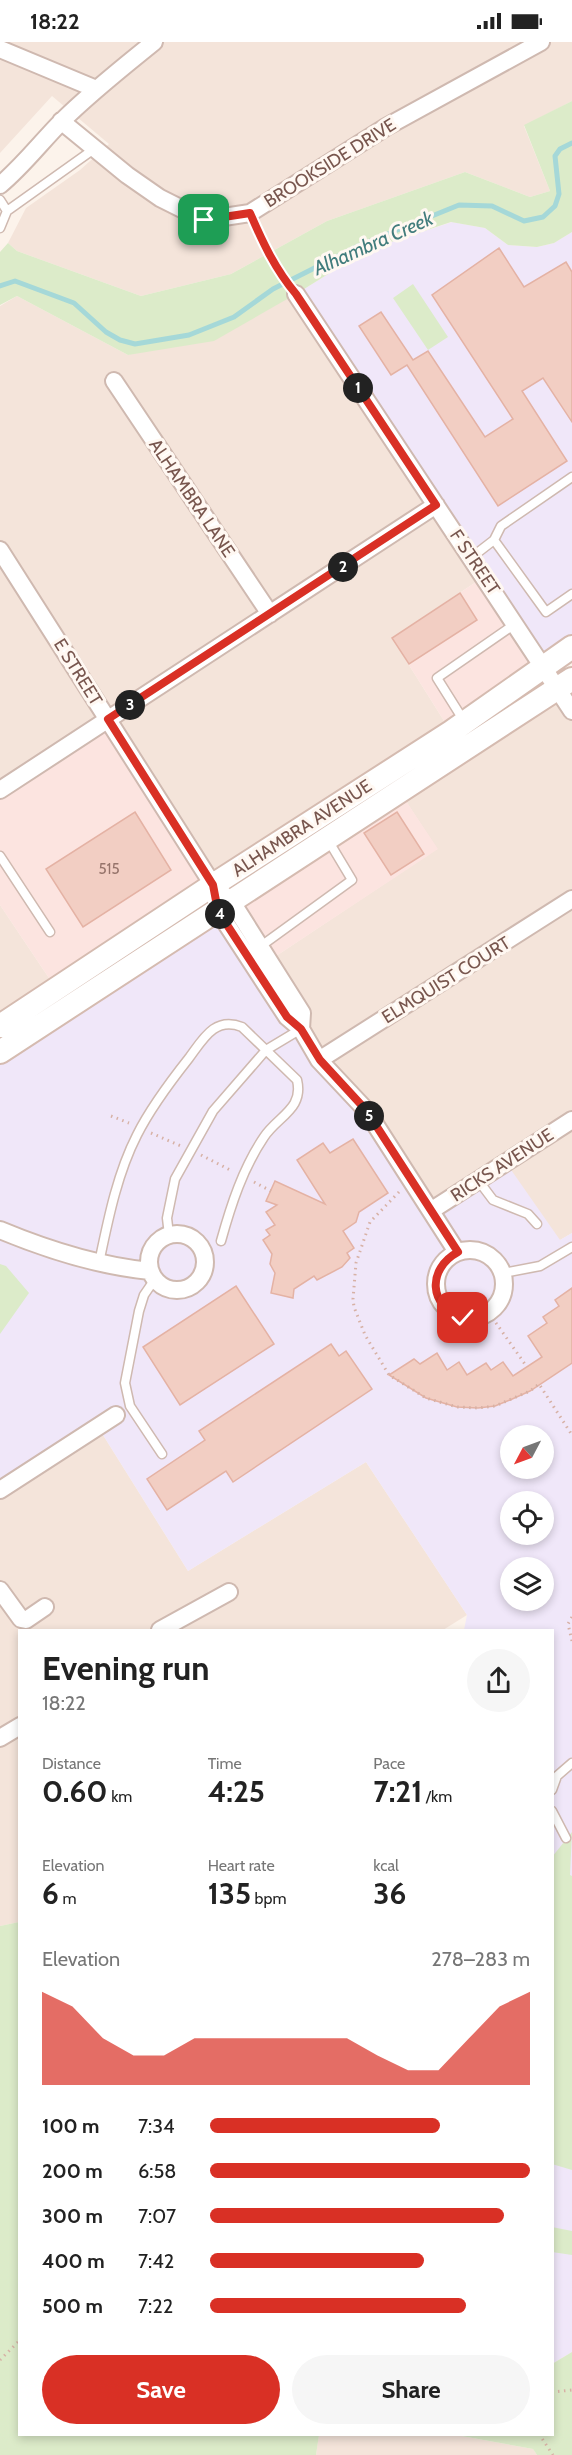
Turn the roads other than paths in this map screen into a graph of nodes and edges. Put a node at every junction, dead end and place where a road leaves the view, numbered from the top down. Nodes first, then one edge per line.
1 (154, 42) edge
2 (541, 42) edge
3 (0, 49) edge
4 (96, 89) junction
5 (62, 122) junction
6 (94, 149) junction
7 (0, 185) edge
8 (0, 200) edge
9 (7, 211) junction
10 (0, 228) edge
11 (296, 294) road end
12 (114, 381) dead end
13 (572, 477) edge
14 (436, 505) junction
15 (494, 540) junction
16 (0, 550) edge
17 (472, 558) junction
18 (572, 594) edge
19 (270, 614) junction
20 (516, 624) junction
21 (572, 647) edge
22 (542, 667) junction
23 (565, 683) edge
24 (572, 711) edge
25 (108, 719) junction
26 (465, 722) junction
27 (0, 790) edge
28 (327, 838) junction
29 (0, 856) edge
30 (213, 885) junction
31 (572, 899) edge
32 (225, 906) junction
33 (50, 932) dead end
34 (254, 950) junction
35 (0, 1026) edge
36 (301, 1029) junction
37 (266, 1050) junction
38 (0, 1052) edge
39 (320, 1060) junction
40 (572, 1120) edge
41 (478, 1180) junction
42 (432, 1210) junction
43 (537, 1224) dead end
44 (0, 1230) edge
45 (169, 1235) junction
46 (221, 1241) dead end
47 (572, 1247) edge
48 (458, 1252) junction
49 (99, 1263) junction
50 (503, 1273) junction
51 (153, 1275) junction
52 (123, 1410) junction
53 (162, 1454) dead end
54 (0, 1490) edge
55 (0, 1590) edge
56 (228, 1592) dead end
57 (45, 1607) dead end
58 (162, 1629) edge
59 (18, 1727) edge
60 (0, 1738) edge
61 (572, 1763) edge
62 (554, 1784) edge
63 (554, 1814) edge
64 (566, 1838) dead end

1 - 4 street
2 - 6 street, BROOKSIDE DRIVE
3 - 4 street
4 - 5 street
5 - 6 street, BROOKSIDE DRIVE
5 - 7 street
6 - 9 lane
8 - 9 lane
9 - 10 lane
11 - 14 street, F STREET
12 - 19 street, ALHAMBRA LANE
13 - 15 lane
14 - 17 street, F STREET
14 - 19 street
15 - 17 lane
15 - 18 lane
16 - 25 street, E STREET
17 - 20 street, F STREET
19 - 25 street
20 - 22 street, F STREET
20 - 26 lane
21 - 22 main road, ALHAMBRA AVENUE
22 - 23 street, F STREET
22 - 26 main road, ALHAMBRA AVENUE
23 - 24 street, F STREET
23 - 28 main road, ALHAMBRA AVENUE
25 - 27 street
25 - 30 street, E STREET
26 - 30 main road, ALHAMBRA AVENUE
28 - 32 main road, ALHAMBRA AVENUE
28 - 34 lane
29 - 33 lane
30 - 32 street, E STREET
30 - 35 main road, ALHAMBRA AVENUE
31 - 39 street, ELMQUIST COURT
32 - 34 street, E STREET
32 - 38 main road, ALHAMBRA AVENUE
34 - 36 street, E STREET
36 - 37 lane
36 - 39 street, E STREET
37 - 45 lane
37 - 46 lane
37 - 49 lane
39 - 42 street, E STREET
40 - 41 street, RICKS AVENUE
41 - 42 street, RICKS AVENUE
41 - 43 lane
42 - 48 street, E STREET
44 - 49 street
45 - 51 street
45 - 51 street
47 - 50 lane
48 - 50 street
48 - 50 street
49 - 51 street
51 - 52 lane
52 - 53 lane
52 - 54 street
55 - 57 street
56 - 58 street
59 - 60 street
61 - 62 lane
63 - 64 lane

